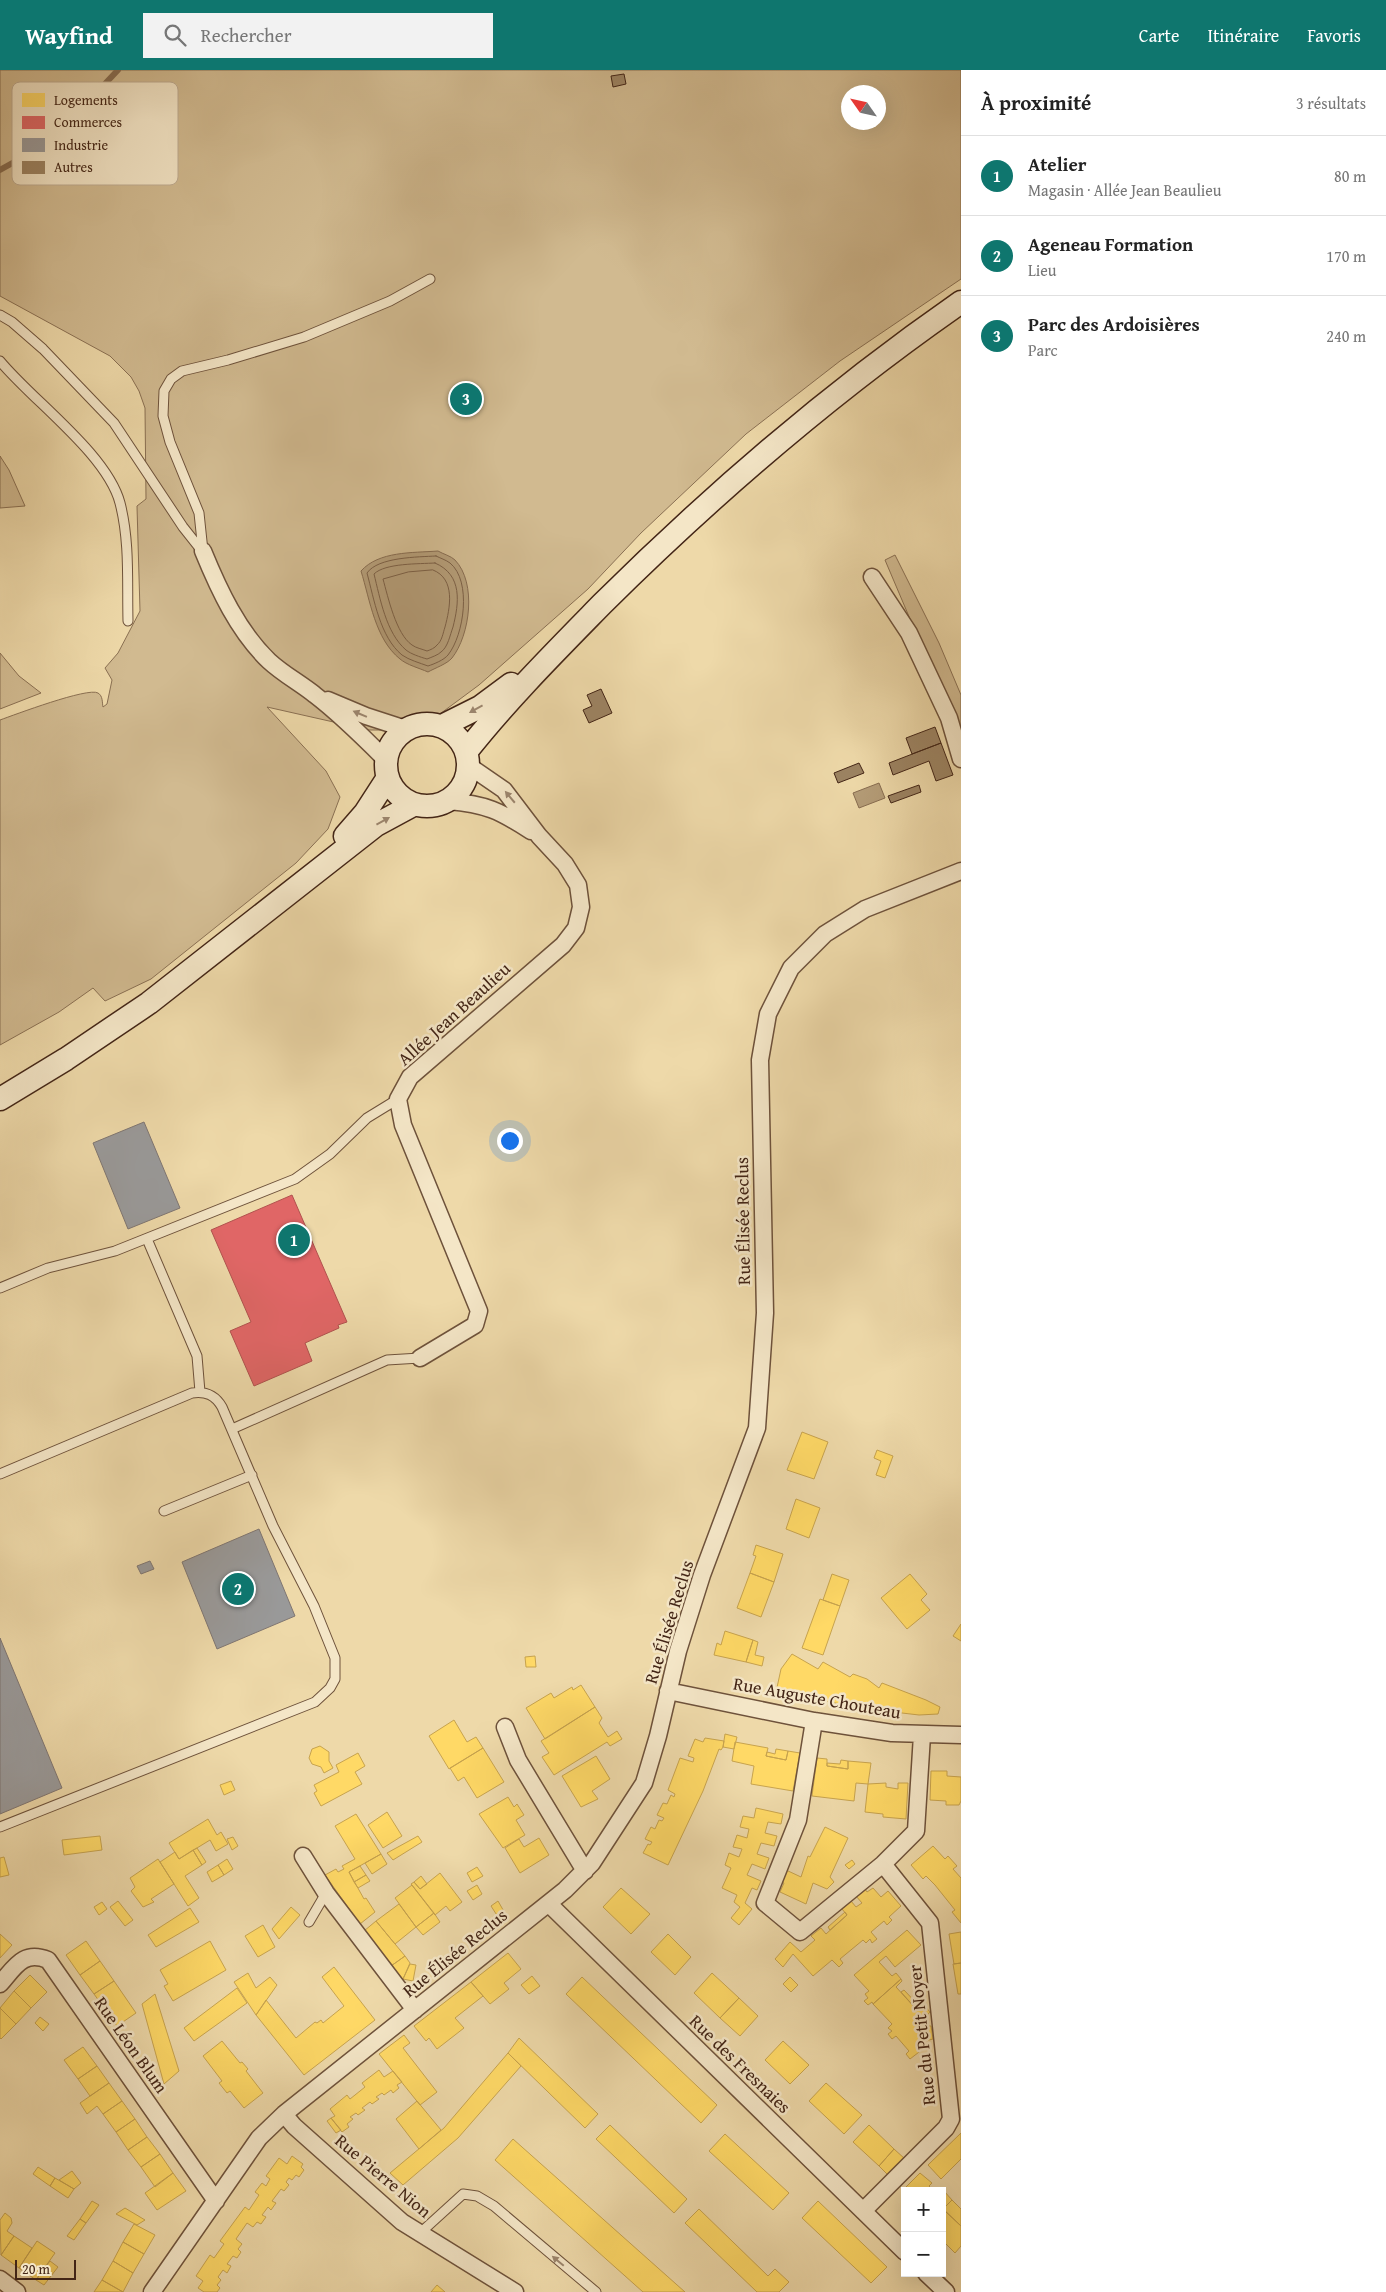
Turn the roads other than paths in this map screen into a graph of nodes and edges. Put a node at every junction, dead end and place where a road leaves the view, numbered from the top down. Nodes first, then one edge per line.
1 (430, 279) dead end
2 (961, 302) edge
3 (0, 315) edge
4 (0, 361) edge
5 (203, 551) junction
6 (872, 577) dead end
7 (128, 622) dead end
8 (558, 649) junction
9 (315, 694) junction
10 (442, 726) junction
11 (406, 729) junction
12 (467, 759) junction
13 (961, 759) edge
14 (386, 769) junction
15 (448, 801) junction
16 (413, 805) junction
17 (539, 836) junction
18 (315, 871) junction
19 (961, 871) edge
20 (0, 1099) edge
21 (398, 1099) junction
22 (147, 1238) junction
23 (0, 1288) edge
24 (420, 1358) joint
25 (200, 1392) junction
26 (232, 1429) junction
27 (0, 1474) edge
28 (252, 1475) junction
29 (164, 1511) dead end
30 (668, 1691) junction
31 (814, 1721) junction
32 (505, 1727) dead end
33 (922, 1735) junction
34 (961, 1735) edge
35 (0, 1827) edge
36 (303, 1856) dead end
37 (883, 1864) junction
38 (585, 1871) junction
39 (326, 1893) junction
40 (549, 1904) junction
41 (308, 1922) dead end
42 (0, 1984) edge
43 (415, 2010) junction
44 (284, 2114) junction
45 (216, 2201) junction
46 (863, 2211) junction
47 (419, 2234) junction
48 (901, 2248) edge
49 (930, 2277) edge
50 (0, 2279) edge
51 (17, 2292) edge
52 (152, 2292) edge
53 (514, 2292) edge
54 (596, 2292) edge
55 (946, 2292) edge

1 - 5 lane
2 - 8 main road
3 - 5 lane
4 - 7 lane
5 - 9 street
6 - 13 street
8 -> 10 main road
8 - 12 main road
11 -> 9 street
9 - 14 street
10 - 11 main road
10 - 12 main road
11 - 14 main road
12 - 15 main road
17 -> 12 street, Allée Jean Beaulieu
14 - 16 main road
14 - 18 main road
15 - 16 main road
15 - 17 street, Allée Jean Beaulieu
18 -> 16 main road
17 - 21 street, Allée Jean Beaulieu
18 - 20 main road
19 - 30 street, Rue Élisée Reclus
21 - 22 lane
21 - 24 street
22 - 23 lane
22 - 25 lane
24 - 26 lane
25 - 26 lane
25 - 27 lane
26 - 28 lane
28 - 29 lane
28 - 35 lane
30 - 31 street, Rue Auguste Chouteau
30 - 38 street, Rue Élisée Reclus
31 - 33 street, Rue Auguste Chouteau
31 - 37 street
32 - 38 street
33 - 34 street, Rue Auguste Chouteau
33 - 37 street
36 - 39 street
37 - 46 street, Rue du Petit Noyer
38 - 40 street, Rue Élisée Reclus
39 - 41 lane
39 - 43 street
40 - 43 street, Rue Élisée Reclus
40 - 46 street, Rue des Fresnaies
42 - 45 street, Rue Léon Blum
43 - 44 street, Rue Élisée Reclus
44 - 45 street, Rue Élisée Reclus
44 - 47 street, Rue Pierre Nion
45 - 52 street, Rue Élisée Reclus
46 - 48 street, Rue des Fresnaies
47 - 53 street, Rue Pierre Nion
54 -> 47 lane
49 - 55 street
50 - 51 street

